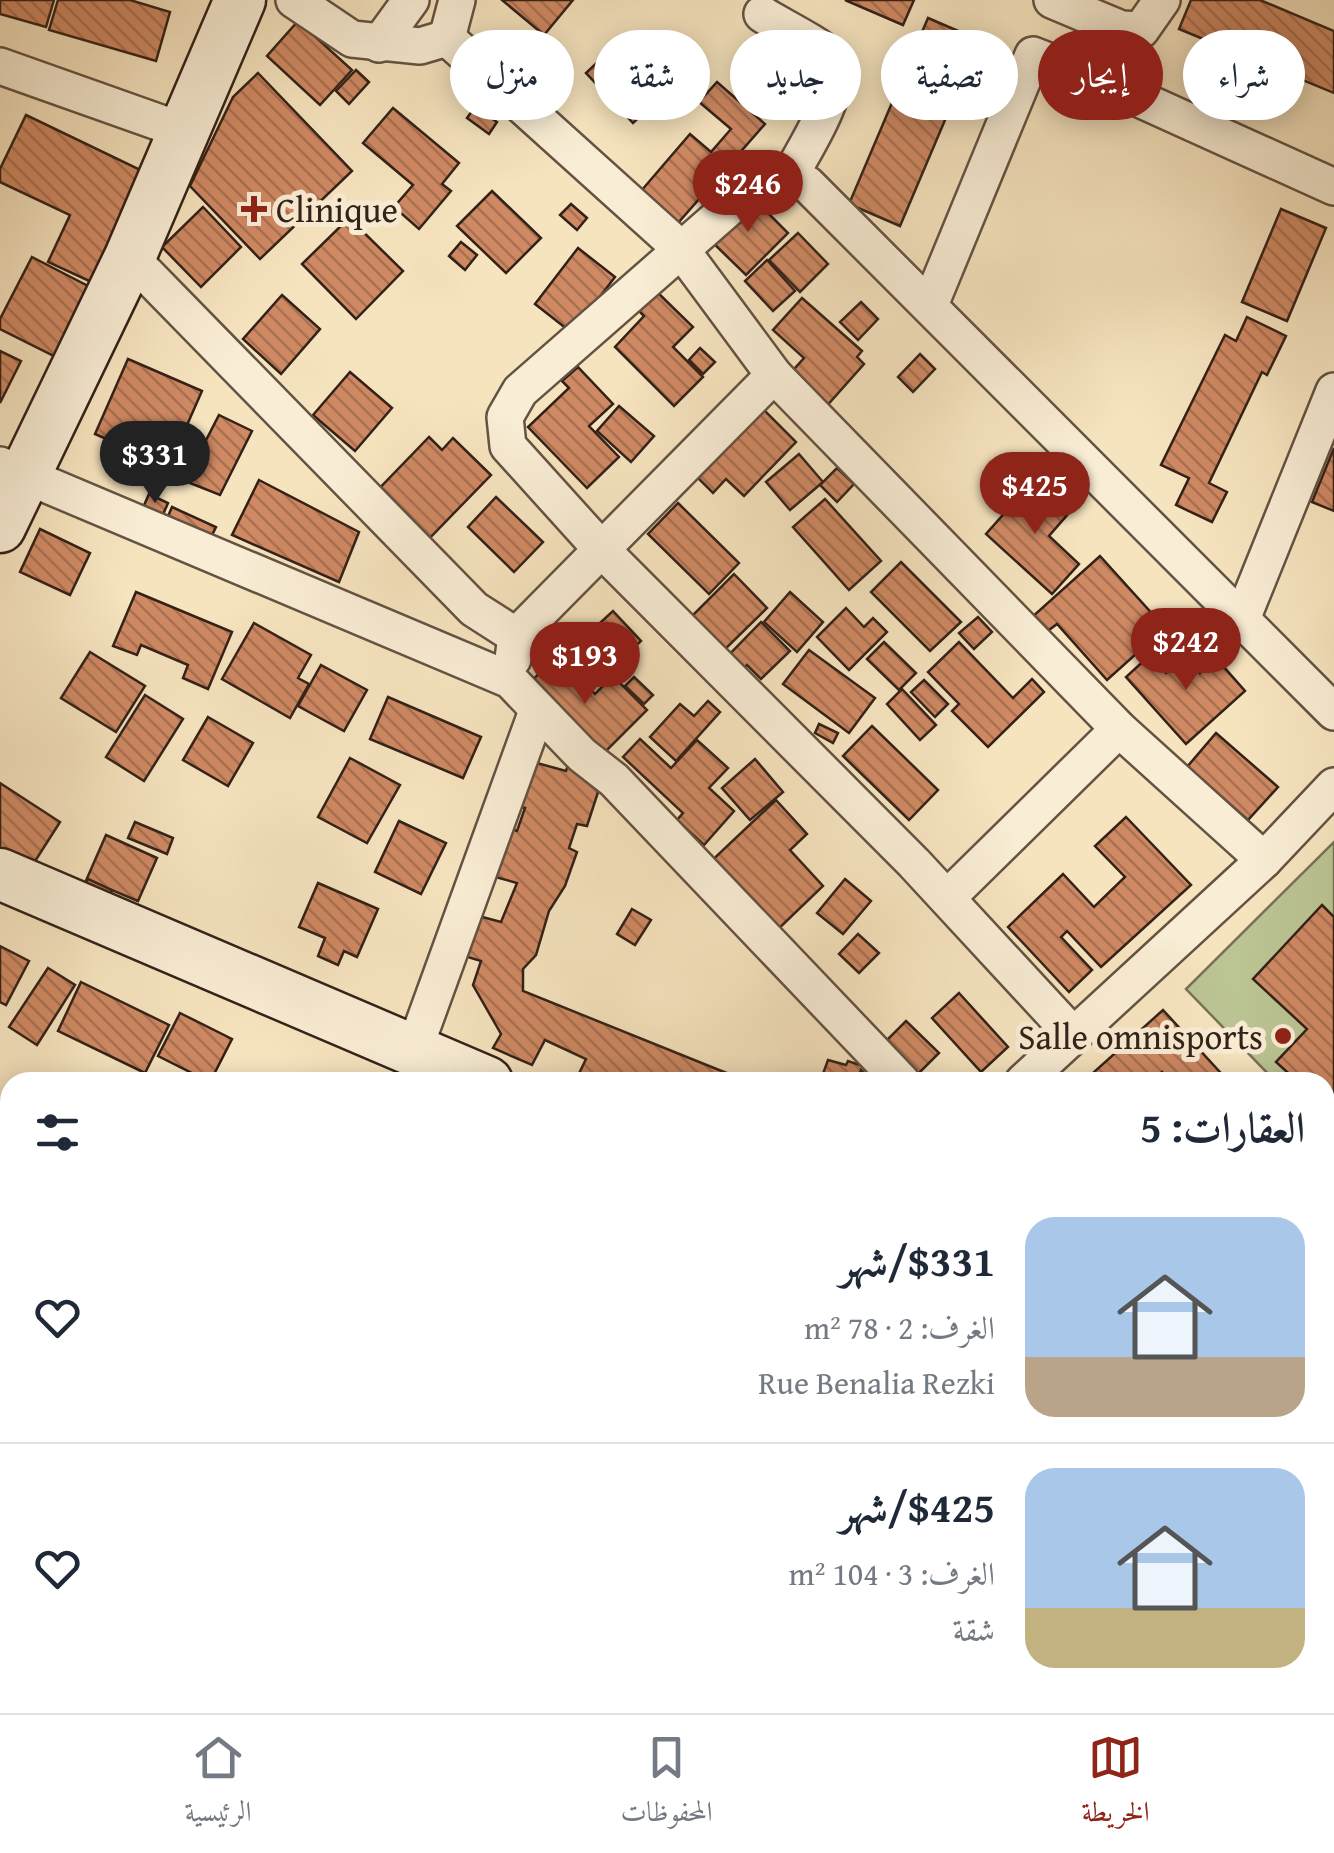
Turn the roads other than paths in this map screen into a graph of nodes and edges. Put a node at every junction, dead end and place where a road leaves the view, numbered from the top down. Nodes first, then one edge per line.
1 (240, 0) edge
2 (294, 0) edge
3 (411, 0) edge
4 (457, 0) edge
5 (1052, 0) edge
6 (1162, 0) edge
7 (762, 14) dead end
8 (447, 38) junction
9 (379, 44) junction
10 (0, 66) edge
11 (186, 132) junction
12 (790, 176) junction
13 (1334, 187) edge
14 (680, 248) junction
15 (130, 256) junction
16 (930, 306) junction
17 (774, 375) junction
18 (1334, 391) edge
19 (13, 471) edge
20 (0, 527) edge
21 (602, 550) junction
22 (1242, 619) junction
23 (516, 636) junction
24 (510, 680) junction
25 (536, 711) junction
26 (1334, 712) edge
27 (1119, 729) junction
28 (1334, 786) edge
29 (1264, 860) junction
30 (0, 874) edge
31 (947, 898) junction
32 (1074, 1036) junction
33 (414, 1050) junction
34 (465, 1072) edge
35 (892, 1072) edge
36 (1034, 1072) edge

1 - 11 main road
2 - 9 street
3 - 9 street
4 - 8 street
5 - 6 street
7 - 12 street
8 - 9 street
8 - 14 street
10 - 11 street
11 - 15 main road
12 - 14 street
12 - 16 street
13 - 16 street
14 - 17 street
14 - 21 street
15 - 19 main road
15 - 23 street
16 - 22 street
17 - 21 street
17 - 27 street
18 - 22 street
19 - 20 main road
19 - 24 street
21 - 23 street
21 - 31 street
22 - 26 street
23 - 24 street
24 - 25 street
25 - 33 street
25 - 35 street
27 - 29 street
27 - 31 street
28 - 29 street
29 - 32 street
30 - 33 main road
31 - 32 street
32 - 36 street
33 - 34 main road

